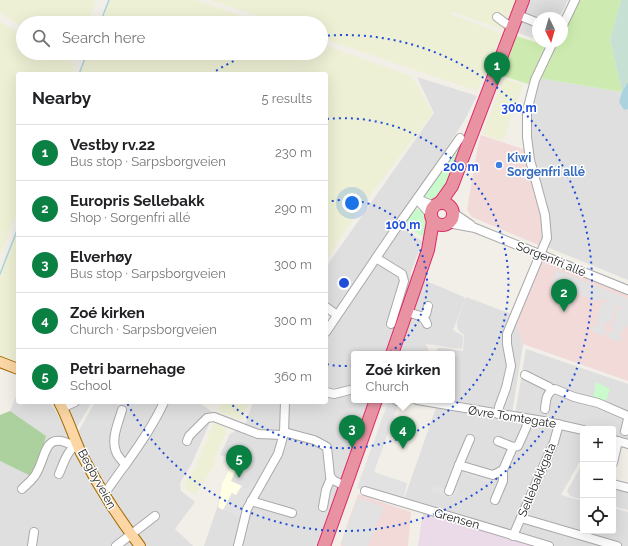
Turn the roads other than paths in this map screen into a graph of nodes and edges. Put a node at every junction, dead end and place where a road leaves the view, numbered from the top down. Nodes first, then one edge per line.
1 (524, 0) edge
2 (575, 0) edge
3 (518, 14) junction
4 (568, 15) edge
5 (497, 17) dead end
6 (532, 20) edge
7 (513, 27) junction
8 (550, 48) edge
9 (460, 138) dead end
10 (417, 199) junction
11 (441, 214) junction
12 (475, 228) junction
13 (540, 254) junction
14 (376, 258) junction
15 (628, 290) edge
16 (428, 306) dead end
17 (328, 308) edge
18 (407, 312) junction
19 (337, 315) junction
20 (422, 316) junction
21 (391, 324) dead end
22 (427, 324) dead end
23 (328, 329) edge
24 (393, 351) edge
25 (0, 362) edge
26 (16, 368) edge
27 (525, 375) dead end
28 (351, 390) edge
29 (552, 390) junction
30 (328, 392) edge
31 (375, 403) edge
32 (434, 403) edge
33 (163, 404) edge
34 (285, 404) edge
35 (61, 405) edge
36 (545, 409) dead end
37 (122, 410) dead end
38 (498, 414) junction
39 (628, 418) edge
40 (528, 419) junction
41 (559, 424) junction
42 (580, 429) edge
43 (625, 431) dead end
44 (284, 434) junction
45 (470, 439) dead end
46 (616, 440) edge
47 (187, 441) dead end
48 (498, 441) dead end
49 (628, 444) edge
50 (76, 445) junction
51 (513, 448) junction
52 (125, 465) junction
53 (459, 466) junction
54 (503, 470) junction
55 (59, 474) dead end
56 (331, 478) junction
57 (616, 485) edge
58 (345, 486) junction
59 (628, 488) edge
60 (22, 489) dead end
61 (365, 491) dead end
62 (449, 491) dead end
63 (104, 494) junction
64 (495, 500) dead end
65 (251, 501) junction
66 (323, 507) dead end
67 (292, 513) dead end
68 (155, 516) dead end
69 (521, 518) junction
70 (34, 532) dead end
71 (131, 534) junction
72 (513, 536) junction
73 (32, 546) edge
74 (116, 546) edge
75 (140, 546) edge
76 (238, 546) edge
77 (324, 546) edge
78 (549, 546) edge
79 (617, 546) edge

1 - 3 highway
2 - 4 street
3 - 6 street
3 - 7 highway
5 - 7 street
7 - 11 highway
8 - 13 street
9 - 10 street
10 - 11 street
10 - 14 street
11 - 12 street
11 - 12 street
11 - 18 highway
12 - 13 street, Sorgenfri allé
13 - 15 street, Sorgenfri allé
13 - 38 street
14 - 19 street
14 - 21 street
16 - 20 street
17 - 19 street
18 - 20 street
18 - 24 highway
19 - 23 street
20 - 22 street
25 - 26 main road
27 - 29 street
28 - 30 street
29 - 36 street
29 - 39 street
31 - 58 highway
32 - 38 street, Øvre Tomtegate
33 - 52 street
34 - 44 street
35 - 50 main road, Begbyveien
37 - 52 street
38 - 40 street, Øvre Tomtegate
39 - 43 street
40 - 41 street, Øvre Tomtegate
40 - 51 street
41 - 42 street, Øvre Tomtegate
41 - 69 street, Sellebakkgata
44 - 47 street
44 - 56 street
44 - 65 street
45 - 53 street
46 - 49 street
48 - 51 street
50 - 55 street
50 - 60 street
50 - 63 main road, Begbyveien
51 - 54 street
52 - 63 street
53 - 54 street
53 - 62 street
54 - 64 street
56 - 58 street
56 - 66 street
57 - 59 street
58 - 77 highway
61 - 72 street, Grensen
63 - 71 main road, Begbyveien
65 - 67 street
65 - 76 street
68 - 71 street
69 - 72 street, Sellebakkgata
69 - 79 street
70 - 73 street
71 - 74 street
71 - 75 main road, Begbyveien
72 - 78 street, Grensen

